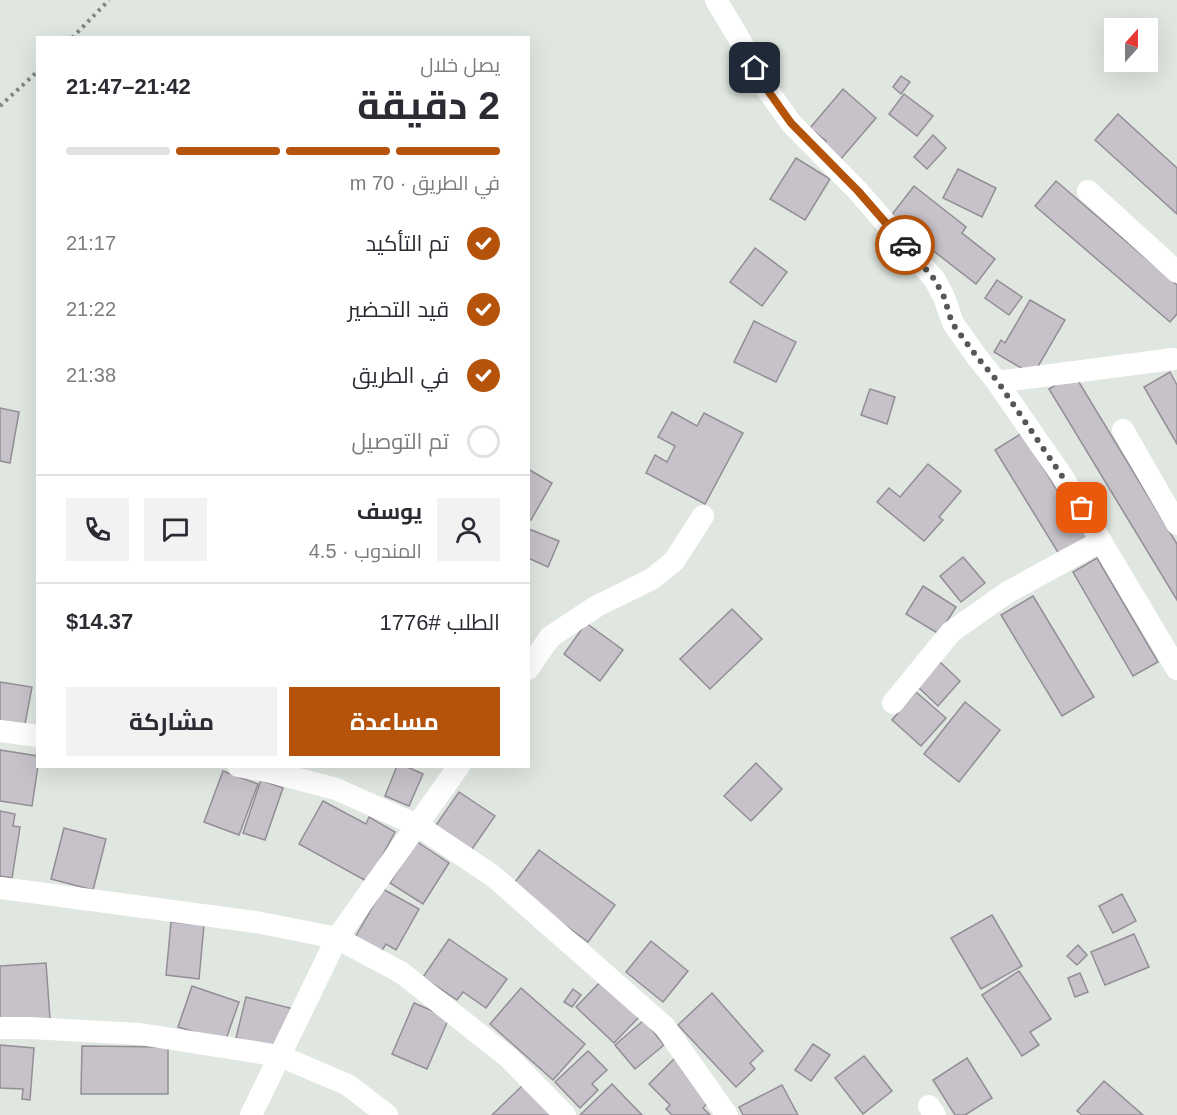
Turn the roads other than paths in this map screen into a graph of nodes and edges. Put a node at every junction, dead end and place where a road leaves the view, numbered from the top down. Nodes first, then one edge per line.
1 (716, 0) edge
2 (1088, 191) dead end
3 (1177, 272) edge
4 (1176, 358) edge
5 (998, 382) junction
6 (1123, 430) dead end
7 (703, 516) dead end
8 (1177, 524) edge
9 (1101, 541) junction
10 (530, 666) edge
11 (1177, 669) edge
12 (892, 703) dead end
13 (0, 731) edge
14 (36, 736) edge
15 (249, 768) edge
16 (458, 768) edge
17 (417, 825) junction
18 (0, 888) edge
19 (337, 938) junction
20 (0, 1028) edge
21 (280, 1056) junction
22 (251, 1115) edge
23 (387, 1115) edge
24 (565, 1115) edge
25 (727, 1115) edge

1 - 5 street
2 - 3 street
4 - 5 street
5 - 9 street
6 - 8 street
7 - 10 street
9 - 11 street
9 - 12 street
13 - 14 street
15 - 17 street
16 - 17 street
17 - 19 street
17 - 25 street
18 - 19 street
19 - 21 street
19 - 24 street
20 - 21 street
21 - 22 street
21 - 23 street

